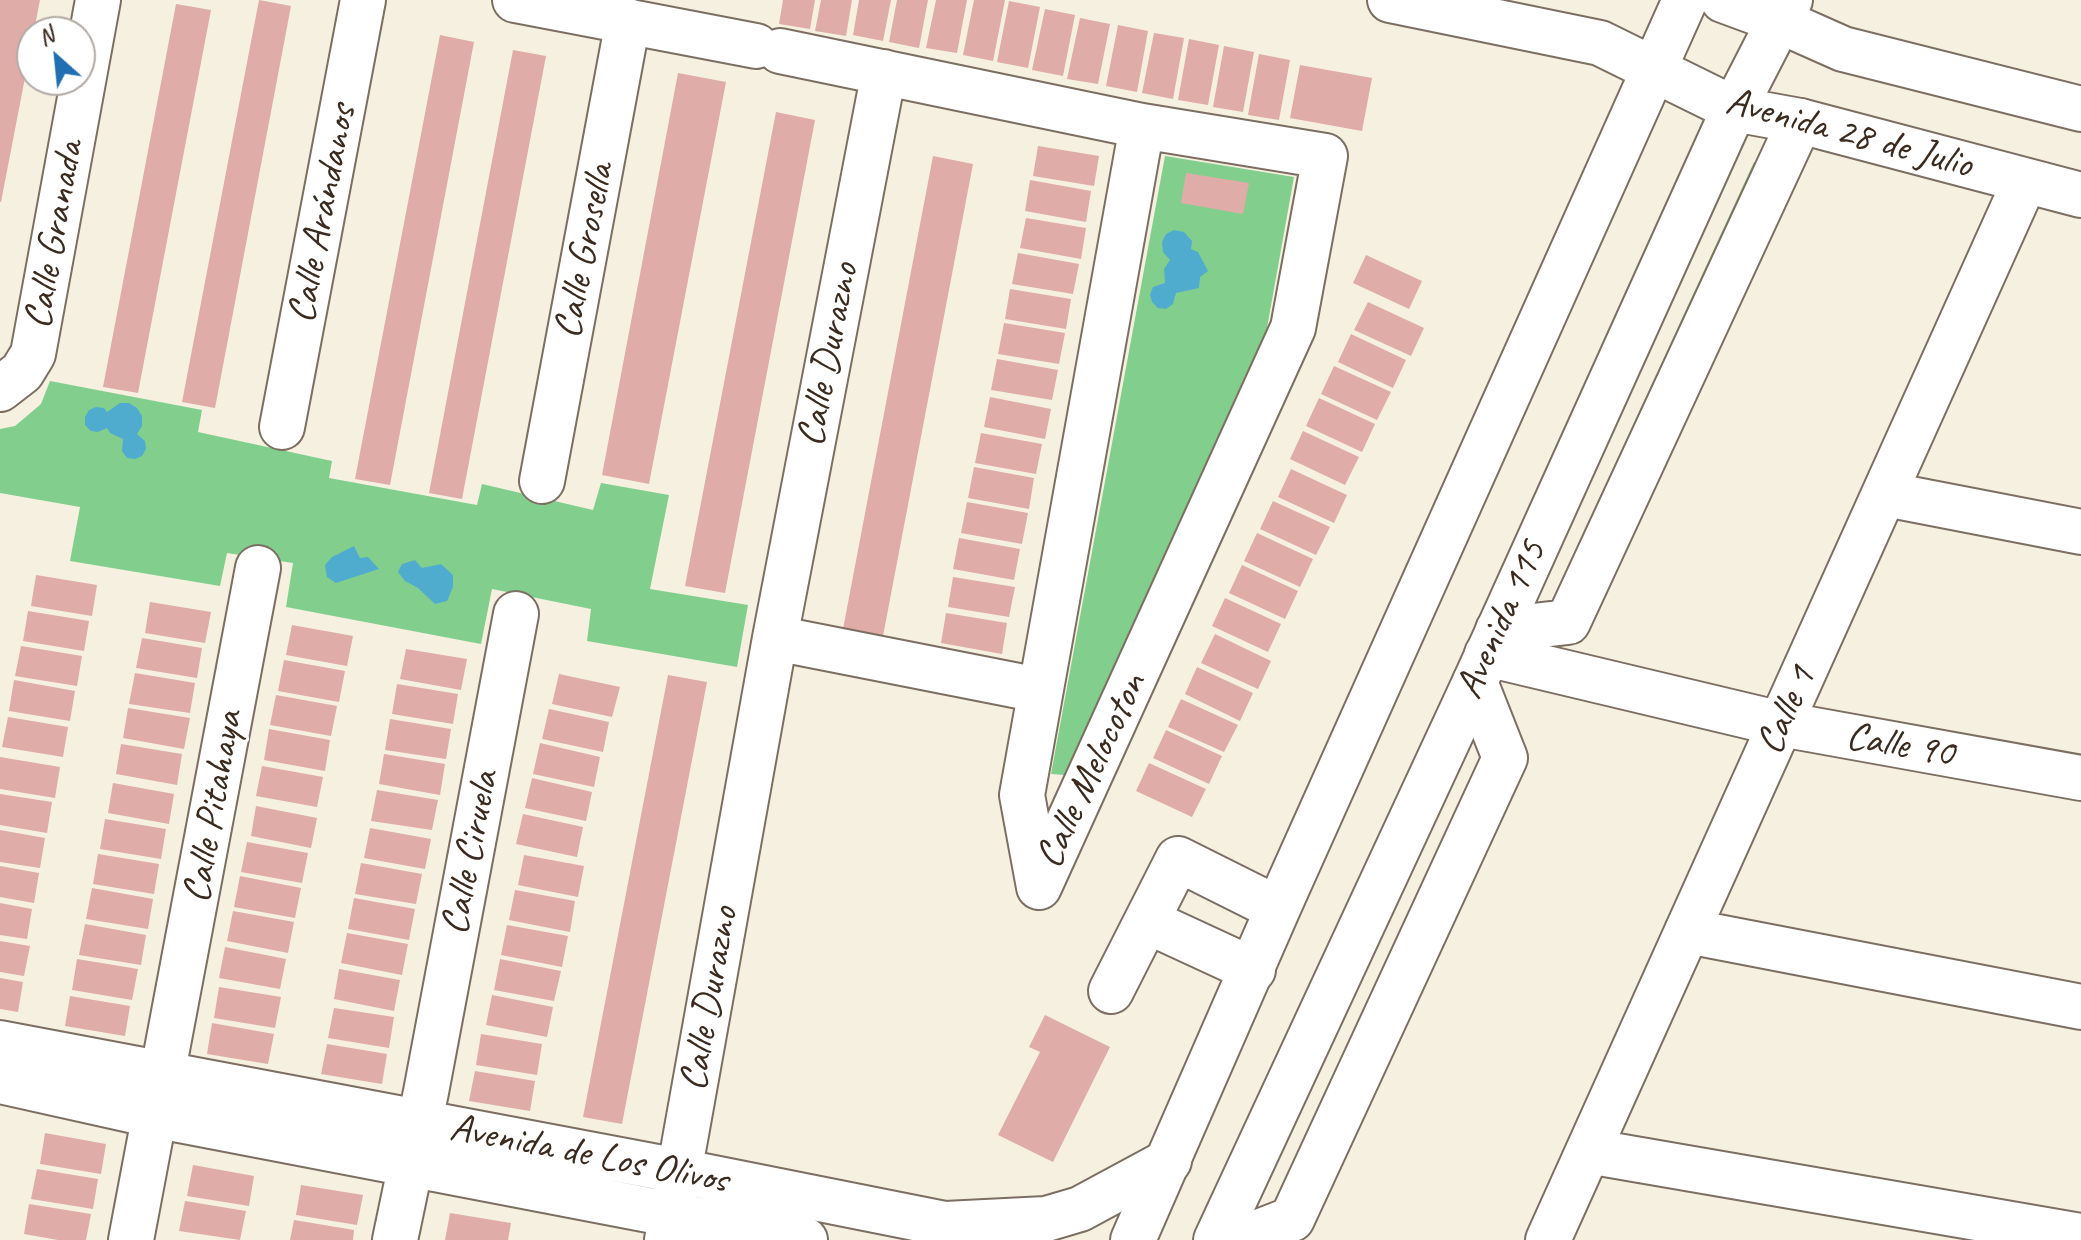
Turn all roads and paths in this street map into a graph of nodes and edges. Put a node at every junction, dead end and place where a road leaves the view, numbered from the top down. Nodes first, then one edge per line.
1 (98, 0) edge
2 (363, 0) edge
3 (515, 0) edge
4 (1390, 0) edge
5 (1685, 0) edge
6 (1723, 0) edge
7 (1785, 10) edge
8 (628, 21) junction
9 (1654, 70) junction
10 (884, 72) junction
11 (1734, 109) junction
12 (2081, 109) edge
13 (1800, 121) junction
14 (1142, 126) junction
15 (2025, 181) junction
16 (2081, 195) edge
17 (7, 376) edge
18 (282, 427) dead end
19 (542, 481) dead end
20 (1885, 494) junction
21 (2081, 532) edge
22 (258, 568) dead end
23 (516, 614) dead end
24 (775, 638) junction
25 (1486, 655) junction
26 (1039, 690) junction
27 (1781, 724) junction
28 (2081, 778) edge
29 (1270, 905) dead end
30 (1147, 921) junction
31 (1687, 931) junction
32 (1253, 970) junction
33 (1111, 991) dead end
34 (2081, 1007) edge
35 (0, 1043) edge
36 (162, 1079) junction
37 (0, 1081) edge
38 (415, 1142) junction
39 (1588, 1151) junction
40 (1169, 1161) junction
41 (679, 1171) junction
42 (669, 1231) edge
43 (943, 1232) edge
44 (2081, 1236) edge
45 (131, 1240) edge
46 (395, 1240) edge
47 (805, 1240) edge
48 (1133, 1240) edge
49 (1216, 1240) edge
50 (1238, 1240) edge
51 (1548, 1240) edge

1 - 17 street, Calle Granada
2 - 18 street, Calle Arándanos
3 - 8 street
4 - 9 street, Avenida 28 de Julio
5 - 9 street
6 - 7 street, Avenida 28 de Julio
7 - 11 street, Avenida 115
7 - 12 street, Avenida 28 de Julio
8 - 10 street
8 - 19 street, Calle Grosella
9 - 11 street, Avenida 28 de Julio
9 - 32 street
10 - 14 street
10 - 24 street, Calle Durazno
11 - 13 street, Avenida 28 de Julio
11 - 25 street, Avenida 115
13 - 15 street, Avenida 28 de Julio
13 - 25 street
14 - 26 street, Calle Melocoton
14 - 26 street, Calle Melocoton
15 - 16 street, Avenida 28 de Julio
15 - 20 street, Calle 1
20 - 21 street
20 - 27 street, Calle 1
22 - 36 street, Calle Pitahaya
23 - 38 street, Calle Ciruela
24 - 26 street
24 - 41 street, Calle Durazno
25 - 27 street, Calle 90
25 - 49 street, Avenida 115
25 - 50 street
27 - 28 street, Calle 90
27 - 31 street, Calle 1
29 - 30 street
30 - 32 street
30 - 33 street
31 - 34 street
31 - 39 street, Calle 1
32 - 40 street
35 - 36 street, Avenida de Los Olivos
36 - 37 street, Avenida de Los Olivos
36 - 38 street, Avenida de Los Olivos
36 - 45 street, Calle Pitahaya
38 - 41 street, Avenida de Los Olivos
38 - 42 street, Avenida de Los Olivos
38 - 46 street, Calle Ciruela
39 - 44 street
39 - 51 street, Calle 1
40 - 43 street, Avenida de Los Olivos
40 - 48 street
41 - 42 street, Calle Durazno
41 - 43 street, Avenida de Los Olivos
42 - 47 street, Avenida de Los Olivos

